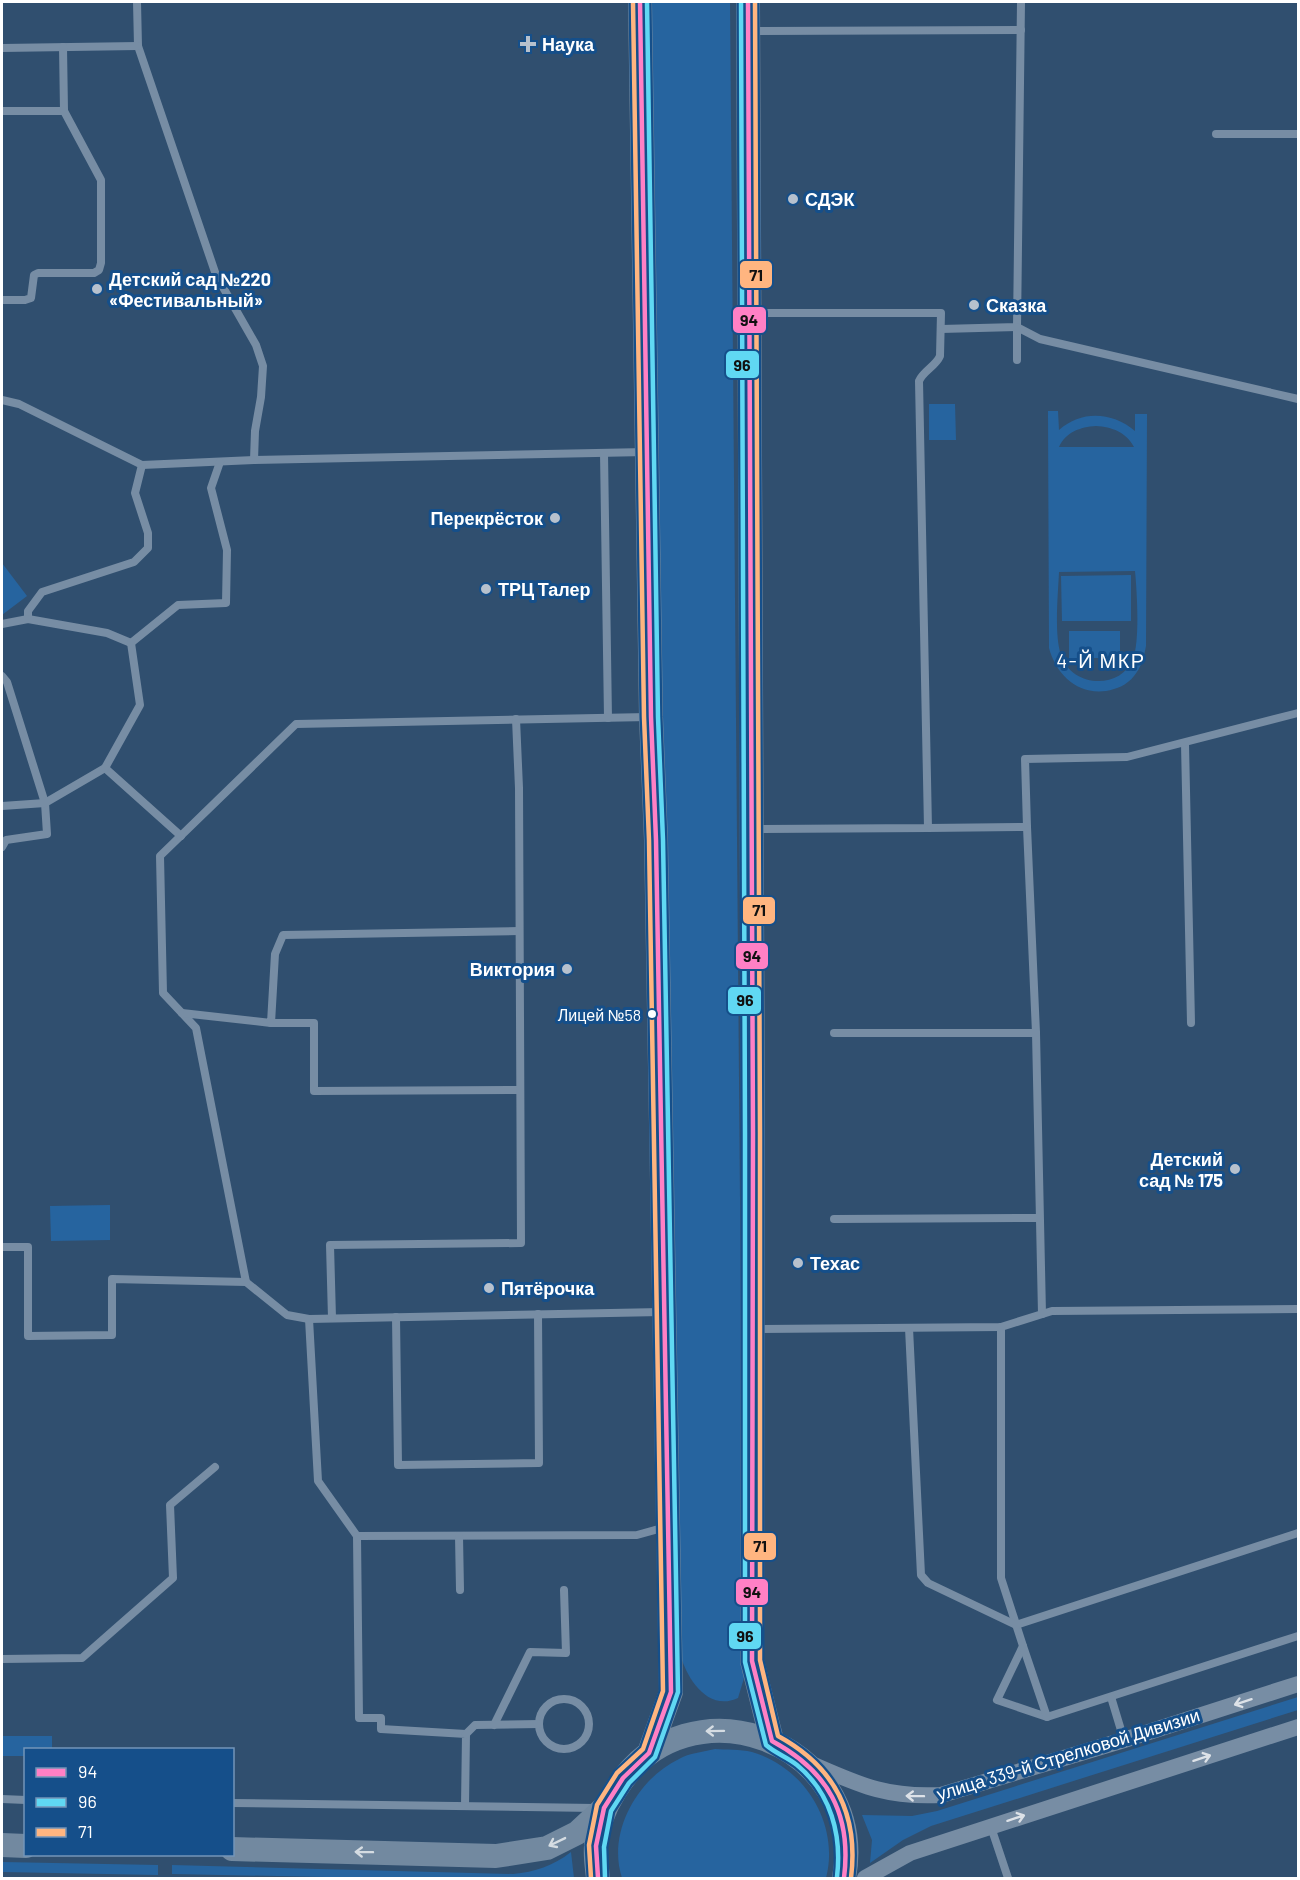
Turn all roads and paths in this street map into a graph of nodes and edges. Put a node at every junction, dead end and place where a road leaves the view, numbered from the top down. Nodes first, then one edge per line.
1 (137, 2) edge
2 (640, 2) edge
3 (748, 2) edge
4 (1021, 2) edge
5 (1021, 30) junction
6 (748, 31) junction
7 (138, 46) junction
8 (63, 47) junction
9 (2, 48) edge
10 (2, 111) edge
11 (64, 111) junction
12 (1216, 134) dead end
13 (1299, 134) edge
14 (2, 300) edge
15 (749, 313) junction
16 (1017, 327) junction
17 (940, 329) junction
18 (1017, 360) dead end
19 (1299, 399) edge
20 (2, 400) edge
21 (648, 452) junction
22 (604, 453) junction
23 (254, 460) junction
24 (220, 462) junction
25 (142, 465) junction
26 (28, 619) junction
27 (2, 624) edge
28 (131, 643) junction
29 (2, 676) edge
30 (1299, 713) edge
31 (651, 717) junction
32 (608, 718) junction
33 (516, 719) junction
34 (1185, 744) junction
35 (105, 768) junction
36 (45, 803) junction
37 (2, 806) edge
38 (1027, 827) junction
39 (928, 828) junction
40 (751, 829) junction
41 (181, 836) junction
42 (2, 847) edge
43 (519, 931) junction
44 (182, 1013) junction
45 (271, 1023) junction
46 (1191, 1023) dead end
47 (834, 1033) dead end
48 (1036, 1033) junction
49 (520, 1090) junction
50 (1039, 1218) junction
51 (834, 1219) dead end
52 (2, 1247) edge
53 (246, 1282) junction
54 (1299, 1309) edge
55 (663, 1312) junction
56 (537, 1314) junction
57 (1042, 1314) junction
58 (396, 1317) junction
59 (332, 1318) junction
60 (309, 1319) junction
61 (1001, 1327) junction
62 (909, 1328) junction
63 (752, 1329) junction
64 (214, 1467) dead end
65 (669, 1526) junction
66 (1299, 1533) edge
67 (357, 1536) junction
68 (459, 1536) junction
69 (460, 1590) dead end
70 (564, 1590) dead end
71 (1016, 1625) junction
72 (1299, 1636) edge
73 (1023, 1646) junction
74 (2, 1659) edge
75 (1299, 1684) edge
76 (1111, 1697) junction
77 (1047, 1717) junction
78 (539, 1724) junction
79 (494, 1725) junction
80 (1299, 1727) edge
81 (466, 1734) junction
82 (1124, 1740) junction
83 (772, 1741) junction
84 (649, 1753) junction
85 (804, 1761) junction
86 (2, 1799) edge
87 (24, 1800) edge
88 (234, 1803) edge
89 (465, 1806) junction
90 (604, 1808) junction
91 (991, 1827) junction
92 (2, 1845) edge
93 (24, 1846) edge
94 (234, 1849) edge
95 (598, 1878) edge
96 (844, 1878) edge
97 (865, 1878) edge
98 (1008, 1878) edge

1 - 7 lane
2 - 21 main road
3 - 6 main road
4 - 5 lane
5 - 6 lane
5 - 16 lane
6 - 15 main road
7 - 8 lane
7 - 23 lane
8 - 9 lane
8 - 11 lane
10 - 11 lane
11 - 14 lane
12 - 13 lane
15 - 17 lane
15 - 40 main road
16 - 17 lane
16 - 18 lane
16 - 19 lane
17 - 39 lane
20 - 25 lane
21 - 22 lane
21 - 31 main road
22 - 23 lane
22 - 32 lane
23 - 24 lane
24 - 25 lane
24 - 28 lane
25 - 26 lane
26 - 27 lane
26 - 28 lane
28 - 35 lane
29 - 36 lane
30 - 34 lane
31 - 32 lane
31 - 55 main road
32 - 33 lane
33 - 41 lane
33 - 43 lane
34 - 38 lane
34 - 46 lane
35 - 36 lane
35 - 41 lane
36 - 37 lane
36 - 42 lane
38 - 39 lane
38 - 48 lane
39 - 40 lane
40 - 63 main road
41 - 44 lane
43 - 45 lane
43 - 49 lane
44 - 45 lane
44 - 53 lane
45 - 49 lane
47 - 48 lane
48 - 50 lane
49 - 59 lane
50 - 51 lane
50 - 57 lane
52 - 53 lane
53 - 60 lane
54 - 57 lane
55 - 56 lane
55 - 65 main road
56 - 58 lane
56 - 58 lane
57 - 61 lane
58 - 59 lane
59 - 60 lane
60 - 67 lane
61 - 62 lane
61 - 71 lane
62 - 63 lane
62 - 71 lane
63 - 83 main road
64 - 74 lane
65 - 68 lane
65 - 84 main road
66 - 71 lane
67 - 68 lane
67 - 81 lane
68 - 69 lane
70 - 79 lane
71 - 73 lane
72 - 76 lane
73 - 77 lane
73 - 77 lane
75 -> 82 street, улица 339-й Стрелковой Дивизии
76 - 77 lane
76 - 82 lane
78 - 78 lane
78 - 79 lane
79 - 81 lane
91 -> 80 street
81 - 89 lane
82 -> 85 street, улица 339-й Стрелковой Дивизии
83 -> 84 main road
83 - 85 main road
84 - 90 main road
85 - 96 main road
86 - 87 lane
88 - 89 lane
89 - 90 lane
90 -> 94 main road
90 - 95 main road
91 - 97 street
91 - 98 lane
92 - 93 main road

